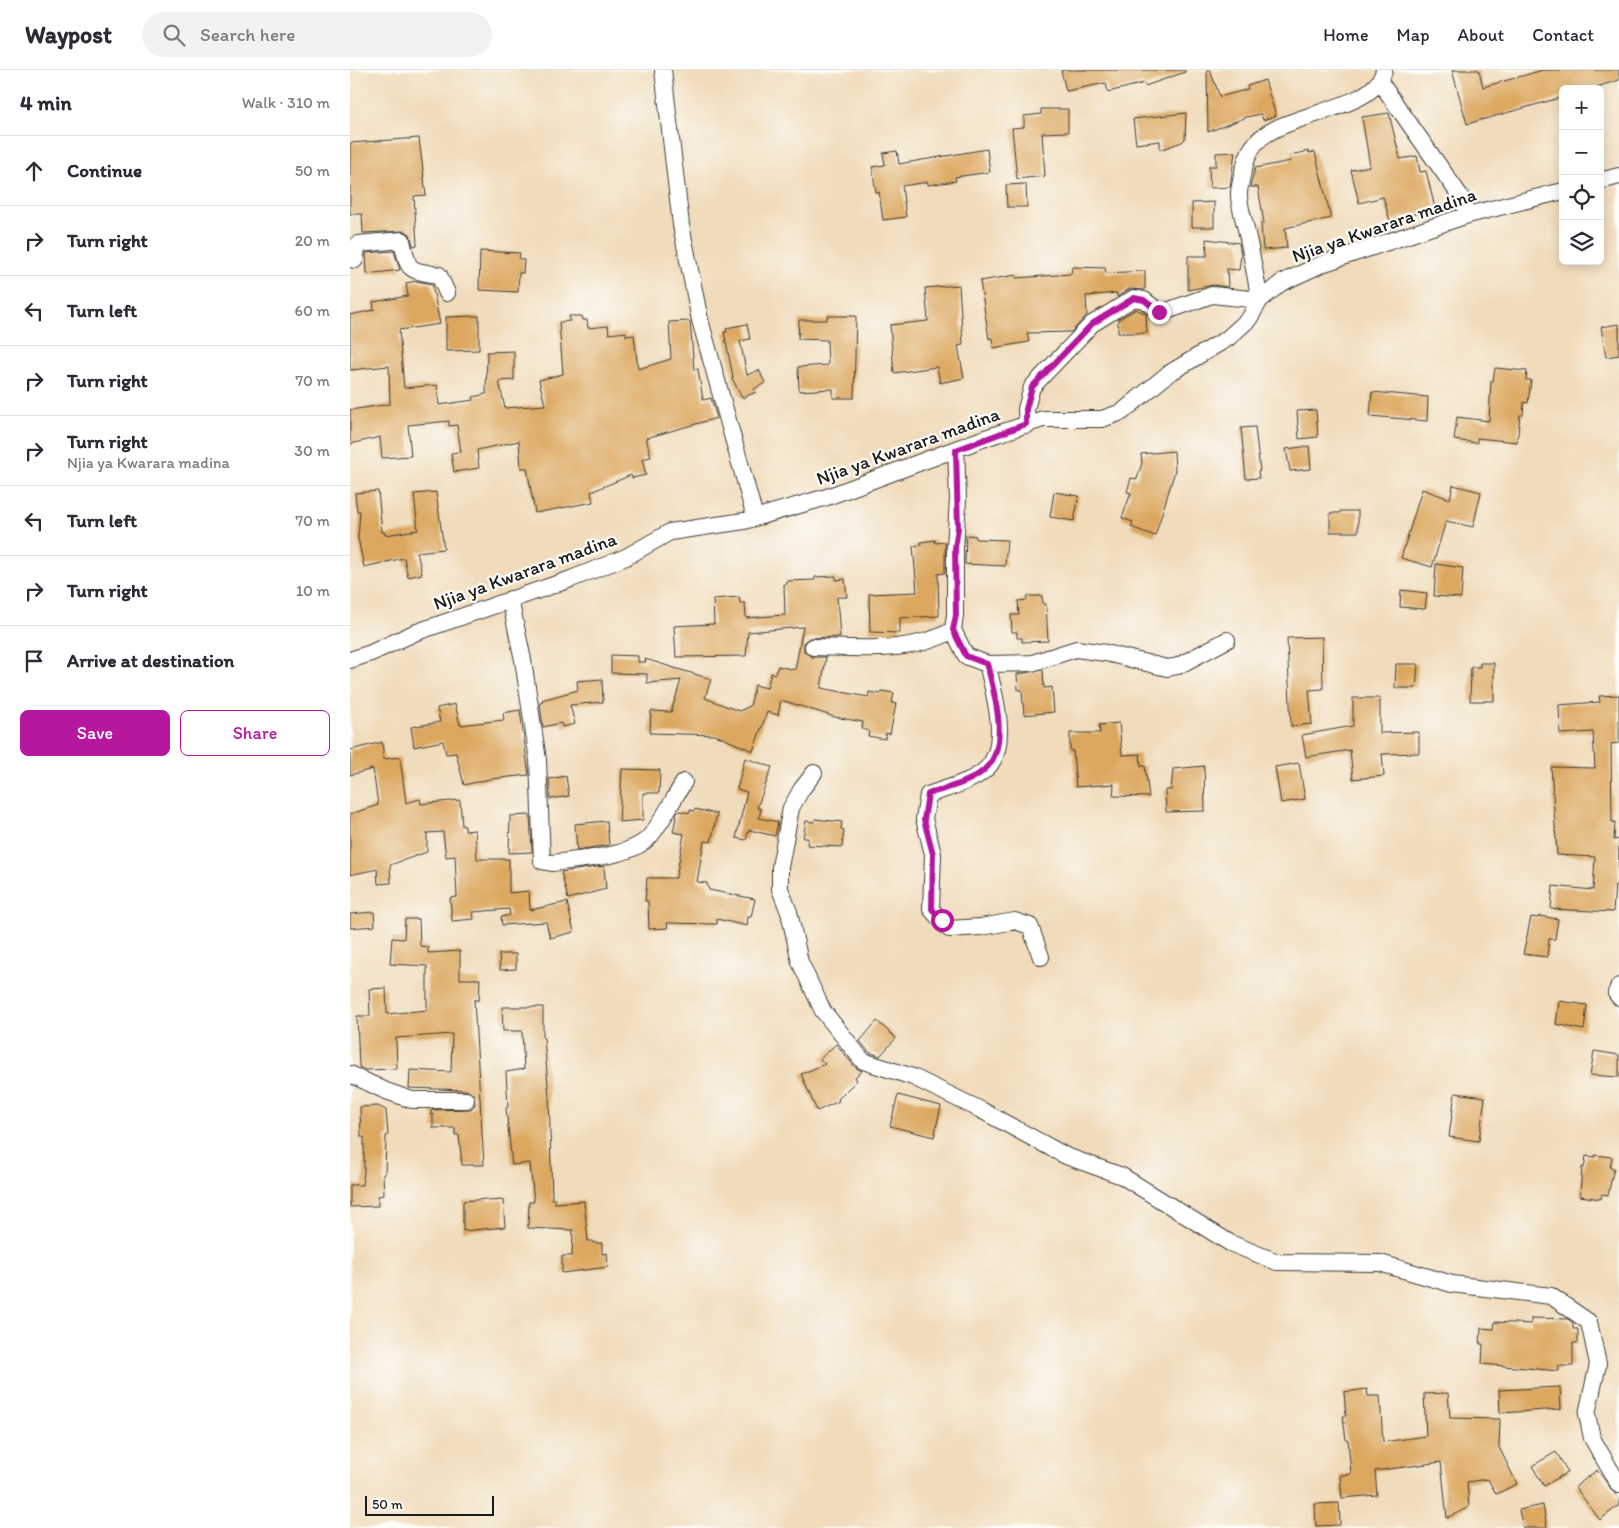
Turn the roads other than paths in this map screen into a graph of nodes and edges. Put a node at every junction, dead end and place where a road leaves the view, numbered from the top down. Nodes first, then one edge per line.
1 (663, 70) edge
2 (1382, 76) edge
3 (1619, 176) edge
4 (1604, 180) edge
5 (1559, 192) edge
6 (1468, 215) junction
7 (350, 259) edge
8 (447, 293) dead end
9 (1260, 300) junction
10 (1026, 424) junction
11 (956, 450) junction
12 (755, 517) junction
13 (510, 599) junction
14 (953, 630) junction
15 (1226, 640) dead end
16 (813, 647) dead end
17 (350, 660) edge
18 (987, 664) junction
19 (814, 773) dead end
20 (684, 782) dead end
21 (1041, 957) dead end
22 (1619, 986) edge
23 (1619, 997) edge
24 (350, 1074) edge
25 (466, 1100) dead end
26 (1619, 1485) edge

1 - 12 street
2 - 6 street
2 - 9 street
3 - 4 street
5 - 6 street, Njia ya Kwarara madina
6 - 9 street, Njia ya Kwarara madina
7 - 8 street
9 - 10 street, Njia ya Kwarara madina
9 - 10 street
10 - 11 street, Njia ya Kwarara madina
11 - 12 street, Njia ya Kwarara madina
11 - 14 street
12 - 13 street, Njia ya Kwarara madina
13 - 17 street, Njia ya Kwarara madina
13 - 20 street
14 - 16 street
14 - 18 street
15 - 18 street
18 - 21 street
19 - 26 street
22 - 23 street
24 - 25 street

